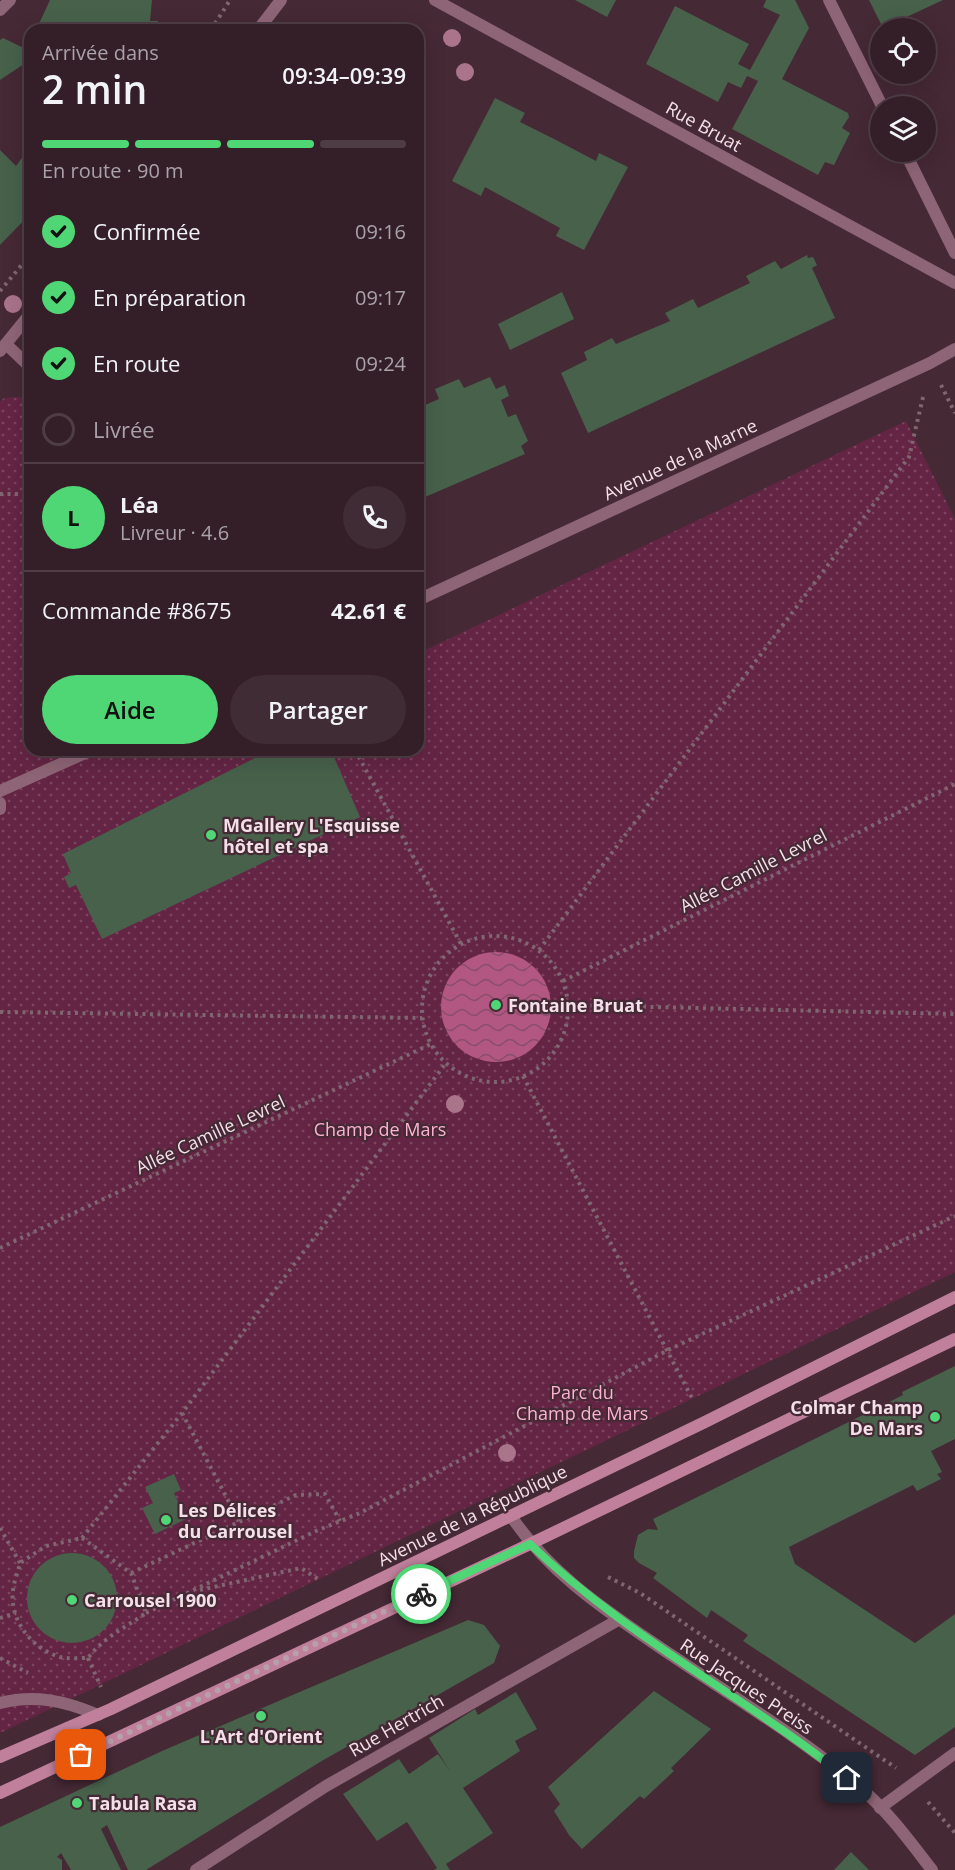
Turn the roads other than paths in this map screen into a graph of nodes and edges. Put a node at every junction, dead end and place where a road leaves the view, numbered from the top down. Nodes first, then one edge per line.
1 (10, 0) edge
2 (281, 0) edge
3 (435, 0) edge
4 (830, 0) edge
5 (0, 10) edge
6 (263, 24) edge
7 (877, 96) edge
8 (910, 162) edge
9 (955, 253) edge
10 (955, 283) edge
11 (24, 321) edge
12 (3, 347) edge
13 (955, 349) edge
14 (24, 363) edge
15 (424, 597) edge
16 (79, 756) edge
17 (0, 791) edge
18 (0, 803) edge
19 (0, 809) edge
20 (955, 1297) edge
21 (955, 1339) edge
22 (511, 1516) junction
23 (530, 1544) junction
24 (618, 1620) junction
25 (0, 1703) edge
26 (98, 1715) junction
27 (955, 1753) edge
28 (0, 1757) edge
29 (0, 1793) edge
30 (880, 1808) junction
31 (196, 1870) edge
32 (932, 1870) edge

1 - 5 street
2 - 6 street
3 - 10 street, Rue Bruat
4 - 7 street
8 - 9 street
11 - 12 street
12 - 14 street
13 - 15 street, Avenue de la Marne
16 - 17 street
18 - 19 street
20 - 22 main road, Avenue de la République
21 - 23 main road
22 - 23 street, Rue Jacques Preiss
22 - 26 main road, Avenue de la République
23 - 24 street, Rue Jacques Preiss
23 - 29 main road
24 - 30 street, Rue Jacques Preiss
24 - 31 street, Rue Hertrich
25 - 26 street
26 - 28 main road, Avenue de la République
27 - 30 street
30 - 32 street, Rue Jacques Preiss

